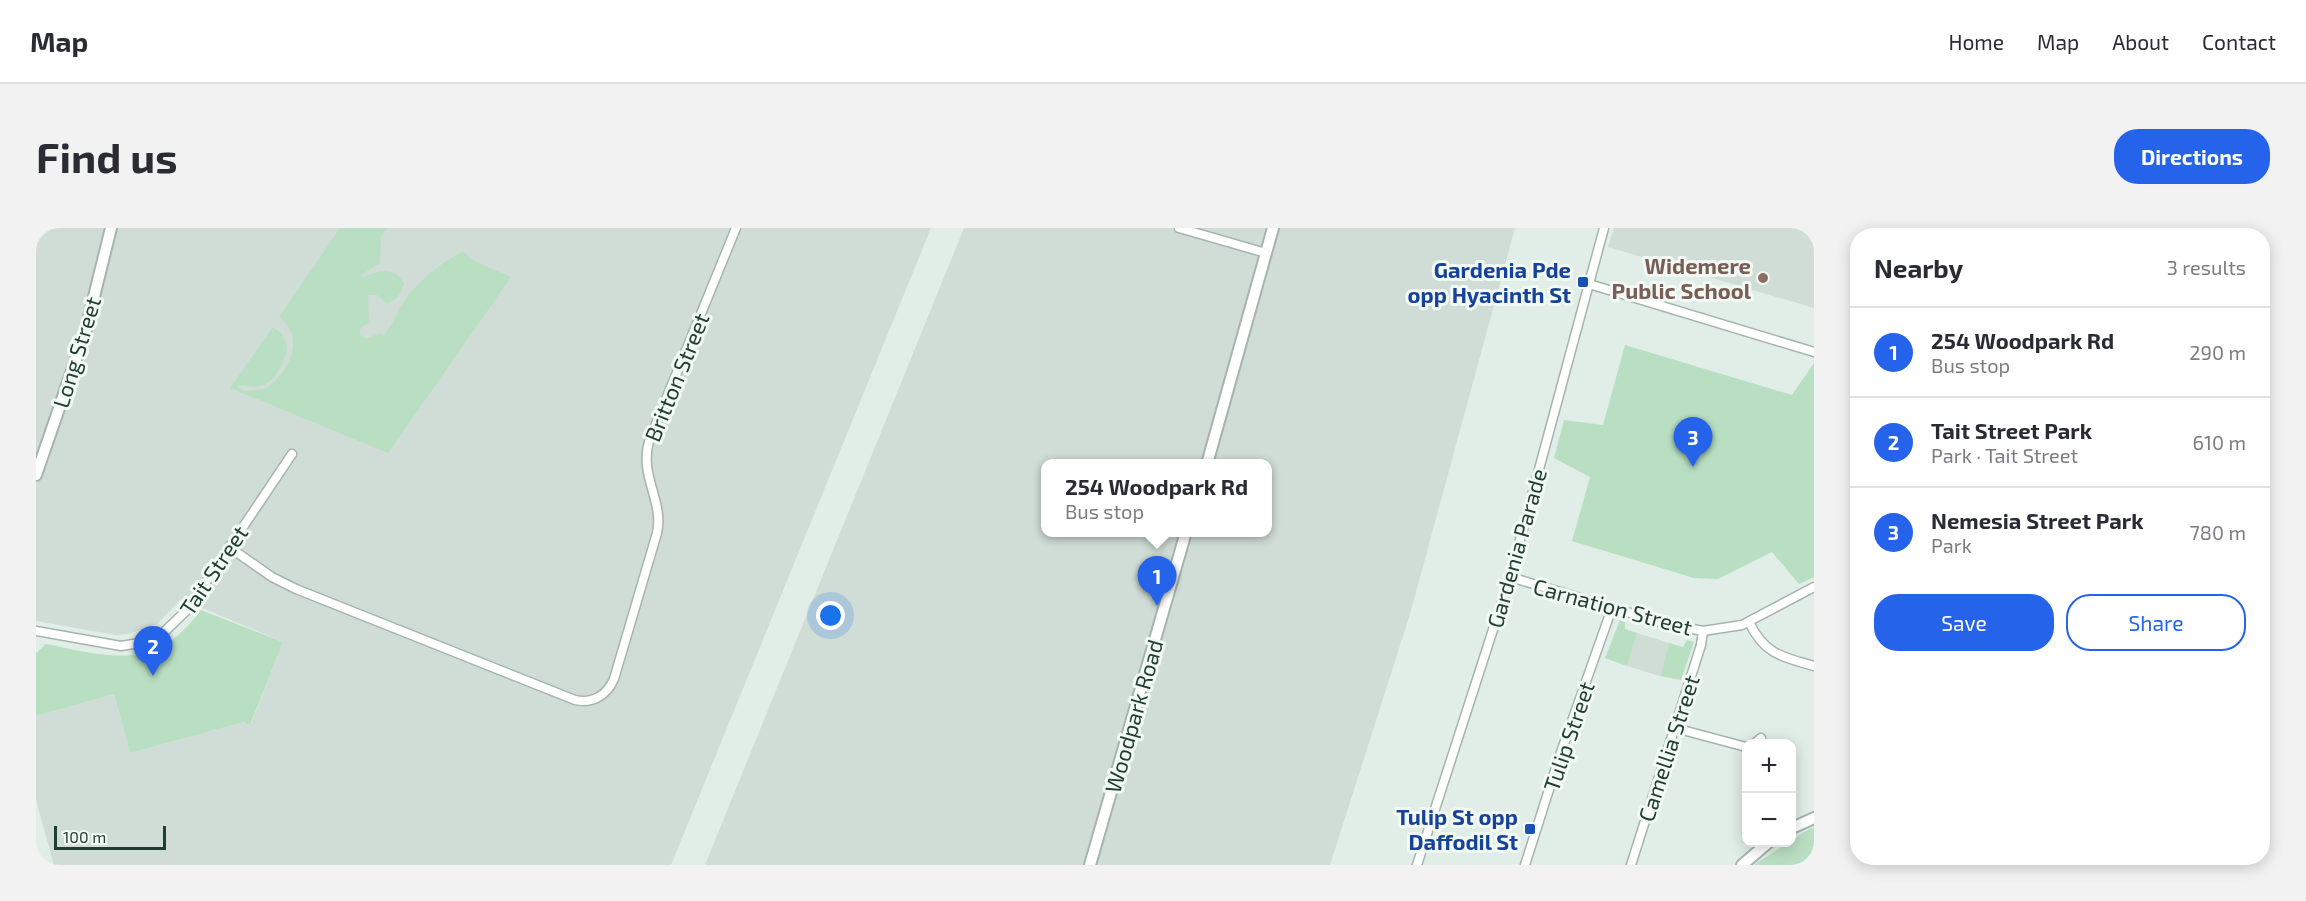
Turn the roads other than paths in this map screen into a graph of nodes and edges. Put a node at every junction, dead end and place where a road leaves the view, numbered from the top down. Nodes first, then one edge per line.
1 (111, 228) edge
2 (736, 228) edge
3 (1179, 228) edge
4 (1273, 228) edge
5 (1604, 228) edge
6 (1266, 253) junction
7 (1589, 284) junction
8 (1814, 352) edge
9 (292, 454) dead end
10 (1208, 459) edge
11 (36, 475) edge
12 (1185, 537) edge
13 (229, 547) junction
14 (1510, 577) junction
15 (1814, 587) edge
16 (1612, 608) junction
17 (1749, 622) junction
18 (36, 631) edge
19 (1703, 631) junction
20 (1814, 666) edge
21 (1675, 728) junction
22 (1742, 746) edge
23 (1814, 818) edge
24 (1796, 826) edge
25 (1764, 847) edge
26 (1090, 865) edge
27 (1417, 865) edge
28 (1525, 865) edge
29 (1631, 865) edge
30 (1742, 865) edge

1 - 11 street, Long Street
2 - 13 street, Britton Street
3 - 6 street
4 - 6 street
5 - 7 street, Gardenia Parade
6 - 10 street
7 - 8 street
7 - 14 street, Gardenia Parade
9 - 13 street, Tait Street
12 - 26 street, Woodpark Road
13 - 18 street, Tait Street
14 - 16 street, Carnation Street
14 - 27 street, Gardenia Parade
15 - 17 street, Carnation Street
16 - 19 street, Carnation Street
16 - 28 street, Tulip Street
17 - 19 street, Carnation Street
17 - 20 street
19 - 21 street, Camellia Street
21 - 22 street
21 - 29 street, Camellia Street
23 - 24 street
25 - 30 street

